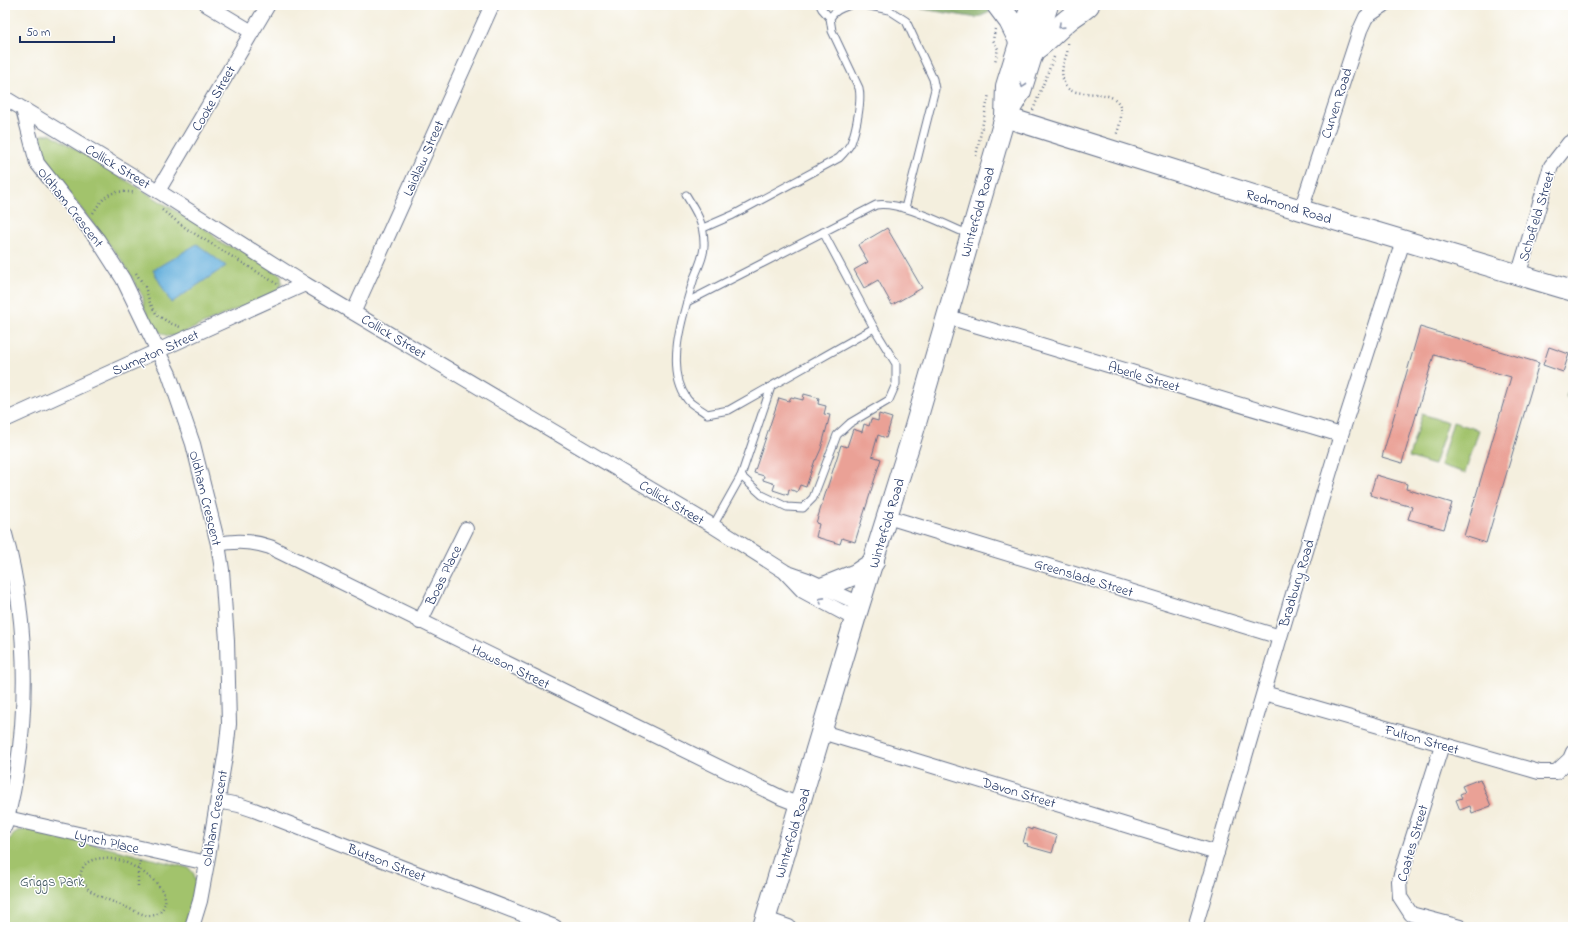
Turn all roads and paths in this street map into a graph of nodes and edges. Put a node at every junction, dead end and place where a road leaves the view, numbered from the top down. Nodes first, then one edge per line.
1 (207, 5) edge
2 (268, 5) edge
3 (492, 5) edge
4 (820, 5) edge
5 (850, 5) edge
6 (865, 5) edge
7 (998, 5) edge
8 (1031, 5) edge
9 (1048, 5) edge
10 (1088, 5) edge
11 (1384, 5) edge
12 (830, 18) junction
13 (995, 27) dead end
14 (252, 32) junction
15 (1064, 40) dead end
16 (1037, 48) junction
17 (995, 64) dead end
18 (990, 88) dead end
19 (5, 98) edge
20 (24, 109) junction
21 (1031, 114) dead end
22 (1005, 118) junction
23 (1573, 141) edge
24 (1112, 150) junction
25 (975, 158) dead end
26 (158, 191) junction
27 (142, 195) dead end
28 (686, 195) dead end
29 (905, 208) junction
30 (161, 209) dead end
31 (1301, 210) junction
32 (84, 222) junction
33 (703, 228) junction
34 (823, 232) junction
35 (970, 235) junction
36 (1403, 241) junction
37 (1518, 276) junction
38 (305, 284) junction
39 (290, 291) junction
40 (1573, 292) edge
41 (687, 302) junction
42 (354, 312) junction
43 (948, 317) junction
44 (874, 328) junction
45 (158, 350) junction
46 (771, 387) junction
47 (5, 420) edge
48 (1340, 435) junction
49 (741, 476) junction
50 (888, 516) junction
51 (713, 526) junction
52 (466, 529) dead end
53 (5, 534) edge
54 (218, 544) junction
55 (874, 562) junction
56 (784, 572) junction
57 (824, 587) junction
58 (858, 612) junction
59 (420, 622) junction
60 (1280, 637) junction
61 (1264, 693) junction
62 (822, 732) junction
63 (1442, 745) junction
64 (1573, 752) edge
65 (218, 801) junction
66 (800, 805) junction
67 (6, 822) edge
68 (143, 849) junction
69 (1217, 852) junction
70 (207, 863) junction
71 (138, 869) junction
72 (138, 886) dead end
73 (764, 923) edge
74 (192, 927) edge
75 (555, 927) edge
76 (789, 927) edge
77 (1195, 927) edge
78 (1460, 927) edge

1 - 14 street
2 - 14 street, Cooke Street
3 - 42 street, Laidlaw Street
4 - 12 lane
5 - 12 lane
6 - 29 lane
7 - 16 highway
8 - 16 main road, Winterfold Road
9 - 16 main road, Winterfold Road
10 -> 16 highway
11 - 31 street, Curven Road
12 - 33 lane
13 - 17 path
14 - 26 street, Cooke Street
15 - 24 path
16 - 21 path
16 - 22 main road, Winterfold Road
18 - 25 path
19 - 20 street, Collick Street
20 - 26 street, Collick Street
20 - 32 street, Oldham Crescent
22 - 24 main road, Redmond Road
22 - 35 main road, Winterfold Road
23 - 37 street, Schofield Street
24 - 31 main road, Redmond Road
26 - 38 street, Collick Street
27 - 32 path
28 - 33 lane
29 - 34 lane
29 - 35 lane
30 - 39 path
31 - 36 main road, Redmond Road
32 - 45 street, Oldham Crescent
33 - 41 lane
34 - 41 lane
34 - 44 lane
35 - 43 main road, Winterfold Road
36 - 37 main road, Redmond Road
36 - 48 street, Bradbury Road
37 - 40 main road, Redmond Road
38 - 39 street, Sumpton Street
38 - 42 street, Collick Street
39 - 45 street, Sumpton Street
41 - 46 lane
42 - 51 street, Collick Street
43 - 48 street, Aberle Street
43 - 50 main road, Winterfold Road
44 - 46 lane
44 - 49 lane
45 - 47 street, Sumpton Street
45 - 54 street, Oldham Crescent
46 - 49 lane
48 - 60 street, Bradbury Road
49 - 51 lane
50 - 55 main road, Winterfold Road
50 - 60 street, Greenslade Street
51 - 56 street, Collick Street
52 - 59 street, Boas Place
53 - 67 street
54 - 59 street, Howson Street
54 - 65 street, Oldham Crescent
55 - 57 main road
55 - 58 main road, Winterfold Road
56 - 57 street, Collick Street
58 -> 56 street, Collick Street
57 - 58 street, Collick Street
58 - 62 main road, Winterfold Road
59 - 66 street, Howson Street
60 - 61 street, Bradbury Road
61 - 63 street, Fulton Street
61 - 69 street, Bradbury Road
62 - 66 main road, Winterfold Road
62 - 69 street, Davon Street
63 - 64 street, Fulton Street
63 - 78 street, Coates Street
65 - 70 street, Oldham Crescent
65 - 75 street, Butson Street
66 - 73 main road, Winterfold Road
67 - 68 street, Lynch Place
68 - 70 street, Lynch Place
68 - 71 path
69 - 77 street, Bradbury Road
70 - 74 street, Oldham Crescent
71 - 71 path
71 - 72 path
73 - 76 street

